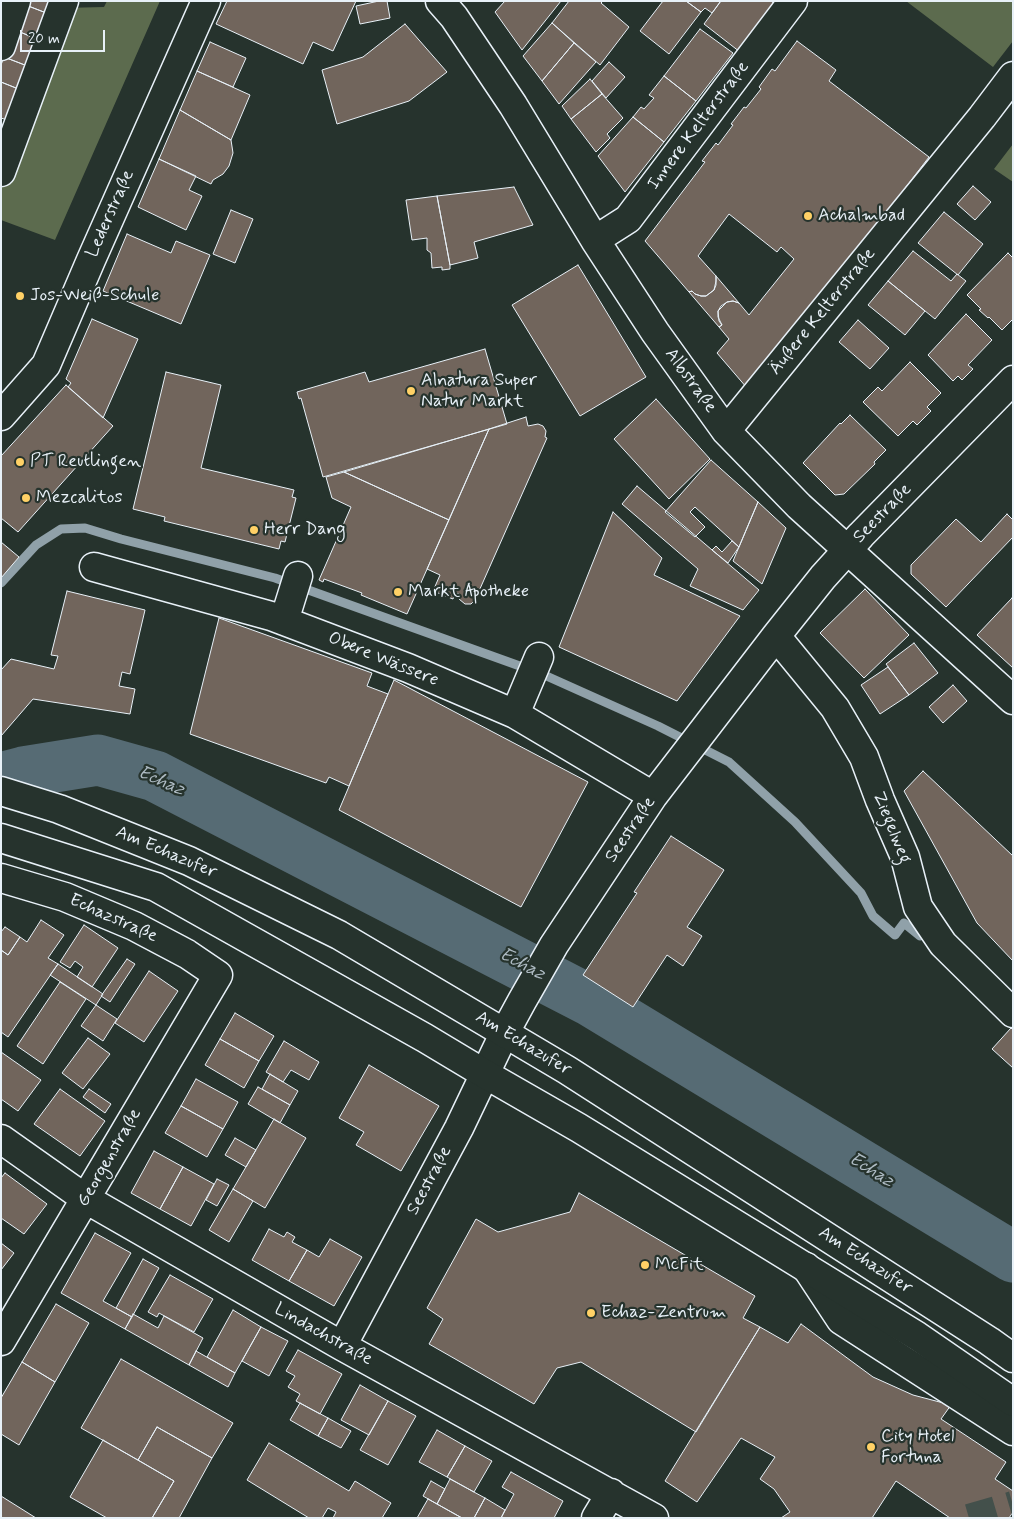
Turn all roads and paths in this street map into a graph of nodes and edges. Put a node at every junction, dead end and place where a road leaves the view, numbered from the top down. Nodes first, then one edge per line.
1 (16, 1) edge
2 (64, 1) edge
3 (206, 1) edge
4 (440, 1) edge
5 (793, 1) edge
6 (1, 46) edge
7 (1013, 76) edge
8 (1, 172) edge
9 (595, 240) junction
10 (1013, 380) edge
11 (1, 416) edge
12 (726, 431) junction
13 (847, 550) junction
14 (94, 567) dead end
15 (776, 636) junction
16 (534, 669) dead end
17 (1013, 700) edge
18 (515, 714) junction
19 (1, 791) edge
20 (653, 796) junction
21 (1, 838) edge
22 (1, 878) edge
23 (218, 975) joint
24 (1013, 1013) edge
25 (504, 1034) junction
26 (484, 1074) junction
27 (1, 1138) edge
28 (86, 1199) junction
29 (806, 1267) junction
30 (1, 1341) edge
31 (342, 1346) junction
32 (1013, 1358) edge
33 (1013, 1402) edge
34 (1013, 1431) edge
35 (611, 1494) junction
36 (596, 1518) edge
37 (654, 1518) edge

1 - 6 street
2 - 8 street
3 - 11 street, Lederstraße
4 - 9 street, Albstraße
5 - 9 street, Innere Kelterstraße
7 - 12 street, Äußere Kelterstraße
9 - 12 street, Albstraße
10 - 13 street, Seestraße
12 - 13 street, Albstraße
13 - 15 street, Seestraße
13 - 17 street, Albstraße
14 - 18 street, Obere Wässere
15 - 20 street, Seestraße
15 - 24 street, Ziegelweg
16 - 18 street
18 - 20 street, Obere Wässere
19 - 25 street, Am Echazufer
20 - 25 street, Seestraße
21 - 26 street, Am Echazufer
22 - 23 street, Echazstraße
23 - 28 street, Georgenstraße
25 - 26 street, Seestraße
25 - 32 street, Am Echazufer
26 - 29 street, Am Echazufer
26 - 31 street, Seestraße
27 - 28 street, Lindachstraße
28 - 30 street, Georgenstraße
28 - 31 street, Lindachstraße
29 - 33 street, Am Echazufer
29 - 34 street
31 - 35 street, Lindachstraße
35 - 36 street
35 - 37 street, Lindachstraße

